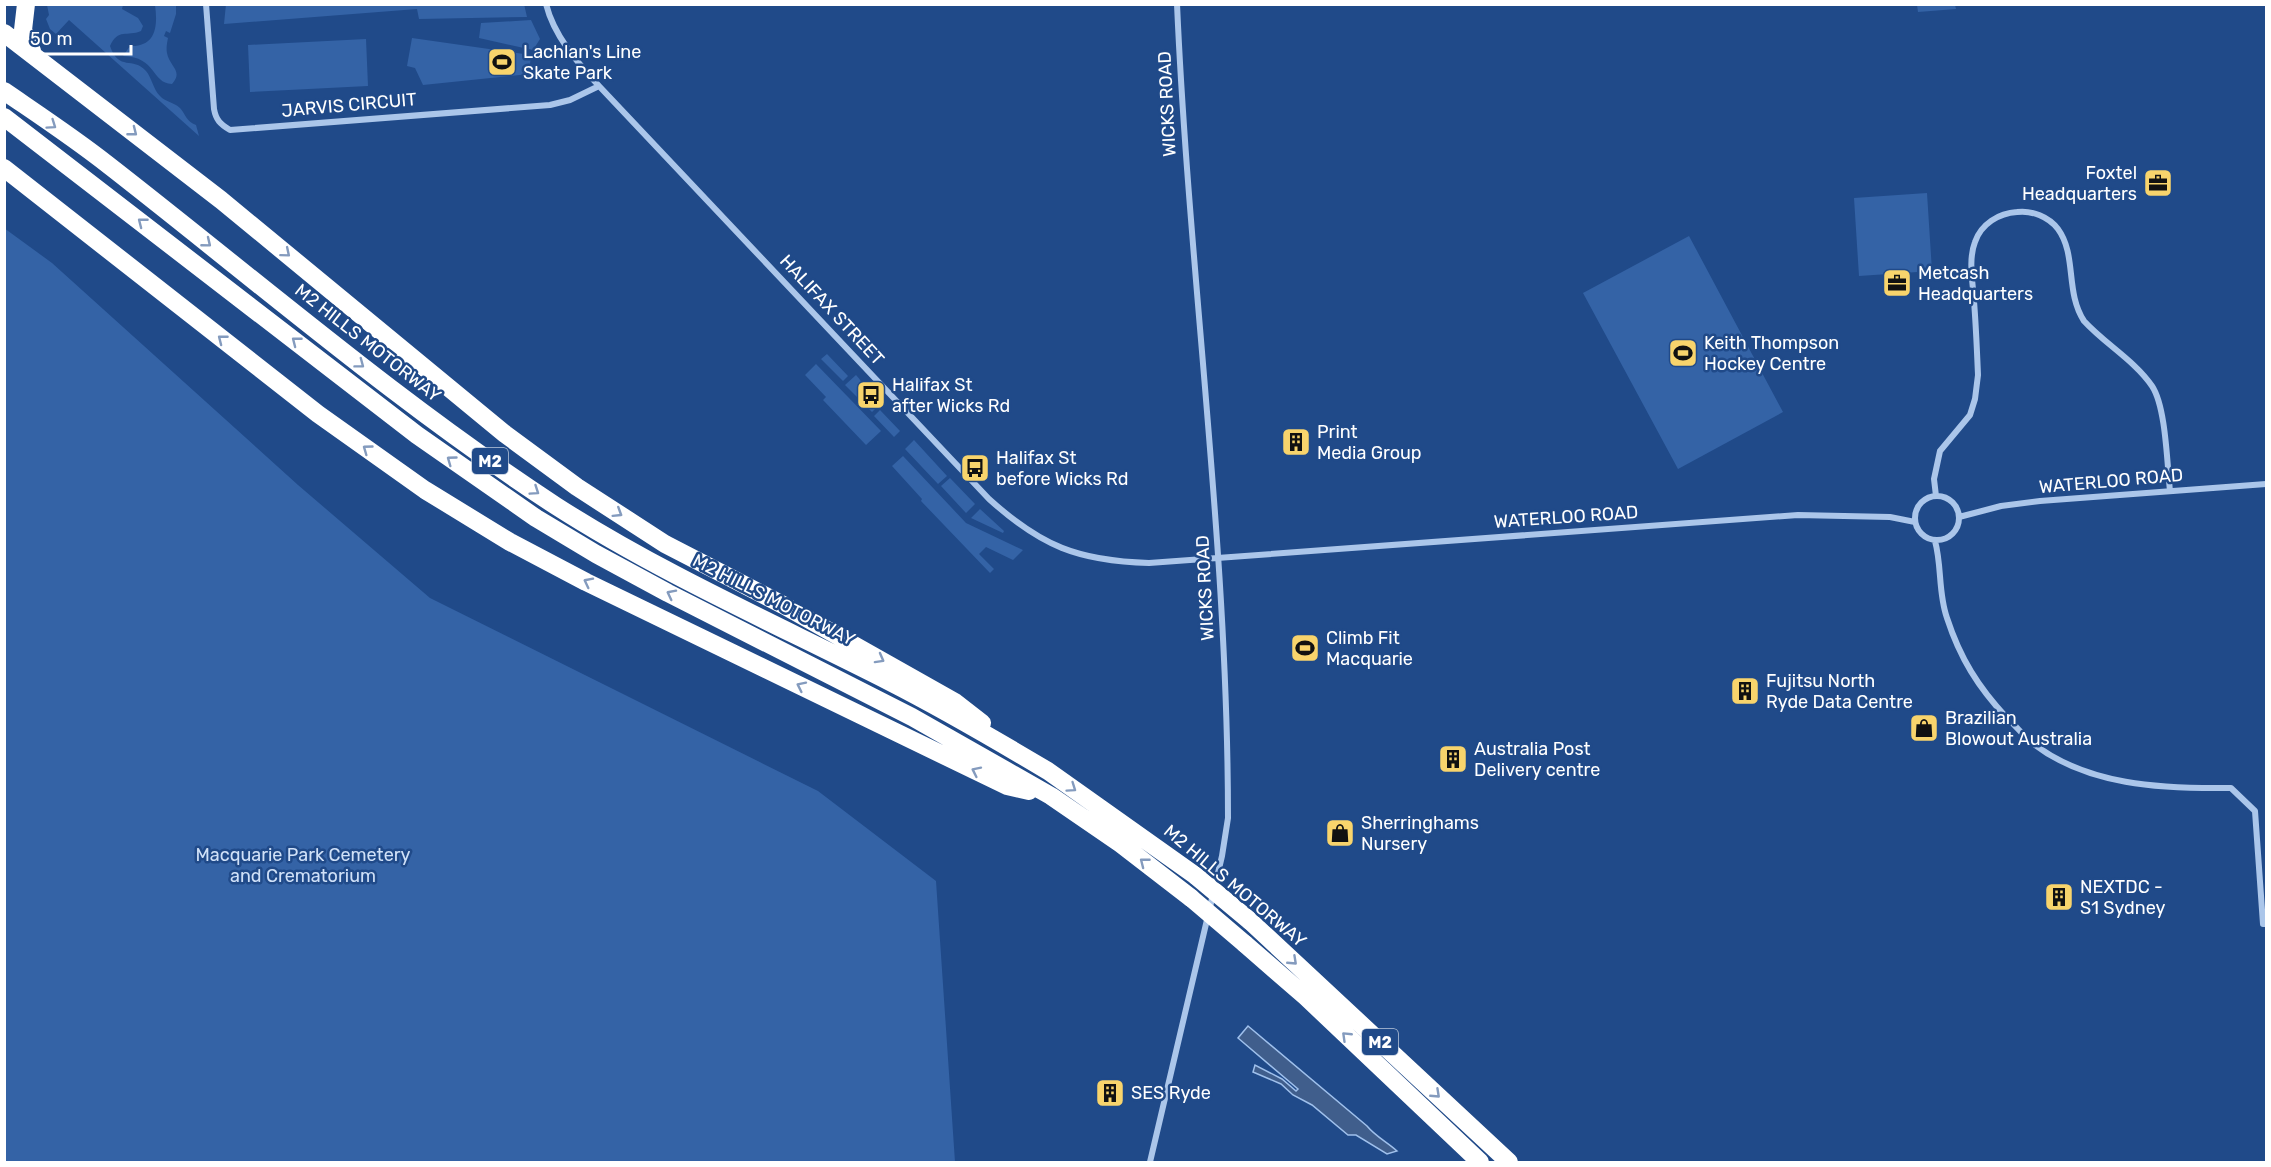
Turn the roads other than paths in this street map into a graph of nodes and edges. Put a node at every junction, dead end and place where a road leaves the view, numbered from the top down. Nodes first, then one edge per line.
1 (26, 4) edge
2 (206, 4) edge
3 (546, 4) edge
4 (1177, 4) edge
5 (4, 33) edge
6 (36, 58) junction
7 (598, 86) junction
8 (4, 91) edge
9 (4, 117) edge
10 (4, 168) edge
11 (4, 176) edge
12 (54, 207) junction
13 (2266, 484) edge
14 (2170, 491) junction
15 (1936, 496) junction
16 (1959, 517) junction
17 (1915, 522) junction
18 (1935, 541) junction
19 (1220, 558) junction
20 (1023, 756) junction
21 (1051, 796) junction
22 (2266, 924) edge
23 (1150, 1162) edge
24 (1480, 1162) edge
25 (1509, 1162) edge

1 - 6 highway
2 - 7 street, JARVIS CIRCUIT
3 - 7 street, HALIFAX STREET
4 - 19 street, WICKS ROAD
5 - 6 highway
6 -> 20 highway
7 - 19 street, HALIFAX STREET
8 -> 20 highway, M2 HILLS MOTORWAY / M2
21 -> 9 highway, M2 HILLS MOTORWAY / M2
10 - 12 highway
11 - 12 highway
21 -> 12 highway
13 - 14 street, WATERLOO ROAD
14 - 15 street
14 - 16 street, WATERLOO ROAD
15 - 16 street
15 - 17 street
16 - 18 street
17 - 18 street
17 - 19 street, WATERLOO ROAD
18 - 22 street
19 - 23 street, WICKS ROAD
20 -> 25 highway, M2 HILLS MOTORWAY / M2, bridge
24 -> 21 highway, M2 HILLS MOTORWAY / M2, bridge

